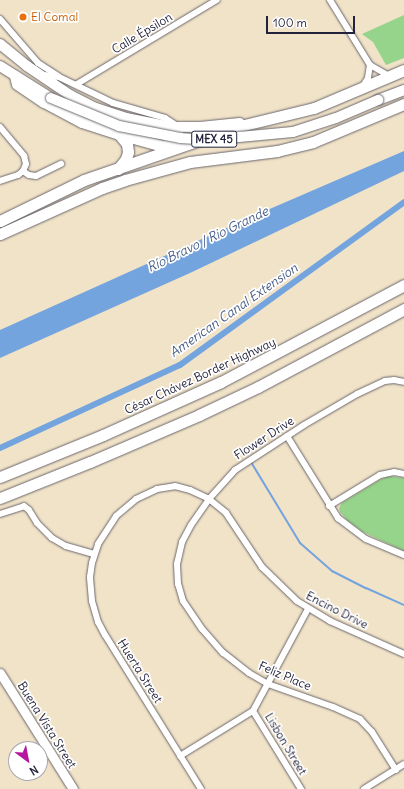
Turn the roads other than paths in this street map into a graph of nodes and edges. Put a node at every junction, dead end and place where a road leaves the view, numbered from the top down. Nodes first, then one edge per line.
1 (217, 0) edge
2 (330, 0) edge
3 (0, 20) edge
4 (0, 44) edge
5 (370, 65) junction
6 (0, 66) edge
7 (404, 70) edge
8 (38, 74) junction
9 (14, 76) junction
10 (390, 76) junction
11 (59, 77) junction
12 (77, 84) junction
13 (359, 90) junction
14 (404, 90) edge
15 (404, 104) edge
16 (258, 121) junction
17 (0, 127) edge
18 (179, 127) junction
19 (120, 134) junction
20 (61, 164) dead end
21 (118, 169) junction
22 (23, 171) junction
23 (0, 181) edge
24 (0, 221) edge
25 (0, 234) edge
26 (404, 285) edge
27 (404, 308) edge
28 (404, 382) edge
29 (287, 436) junction
30 (404, 474) edge
31 (0, 477) edge
32 (0, 498) edge
33 (209, 499) junction
34 (329, 506) junction
35 (0, 514) edge
36 (94, 554) junction
37 (404, 556) edge
38 (308, 609) junction
39 (404, 654) edge
40 (0, 673) edge
41 (268, 684) junction
42 (253, 711) junction
43 (180, 756) junction
44 (404, 764) edge
45 (396, 770) junction
46 (73, 789) edge
47 (201, 789) edge
48 (301, 789) edge
49 (364, 789) edge

1 - 12 street, Calle Épsilon
2 - 5 street
3 - 11 street
4 - 8 main road, MEX 45
5 - 10 street
5 - 13 street
6 - 9 main road, MEX 45
7 - 10 highway, MEX 45
8 - 11 street
8 - 18 main road, MEX 45
9 - 14 main road, MEX 45, bridge
9 - 19 highway
10 - 13 highway, MEX 45
11 - 12 street
12 - 18 street
13 - 16 highway, MEX 45
15 - 25 highway
16 - 18 main road, MEX 45
16 - 21 highway
17 - 22 street
18 - 19 highway
19 - 21 highway
20 - 22 street
21 - 24 highway
22 - 23 street
26 - 31 highway, César Chávez Border Highway
27 - 32 highway
28 - 29 street, Flower Drive
29 - 33 street, Flower Drive
29 - 34 street
30 - 34 street
33 - 36 street
33 - 38 street, Encino Drive
33 - 41 street, Feliz Place
34 - 37 street
35 - 36 street
36 - 43 street, Huerta Street
38 - 39 street, Encino Drive
38 - 41 street
40 - 46 street, Buena Vista Street
41 - 42 street
41 - 45 street, Feliz Place
42 - 43 street
42 - 48 street, Lisbon Street
43 - 47 street, Huerta Street
44 - 45 street
45 - 49 street

